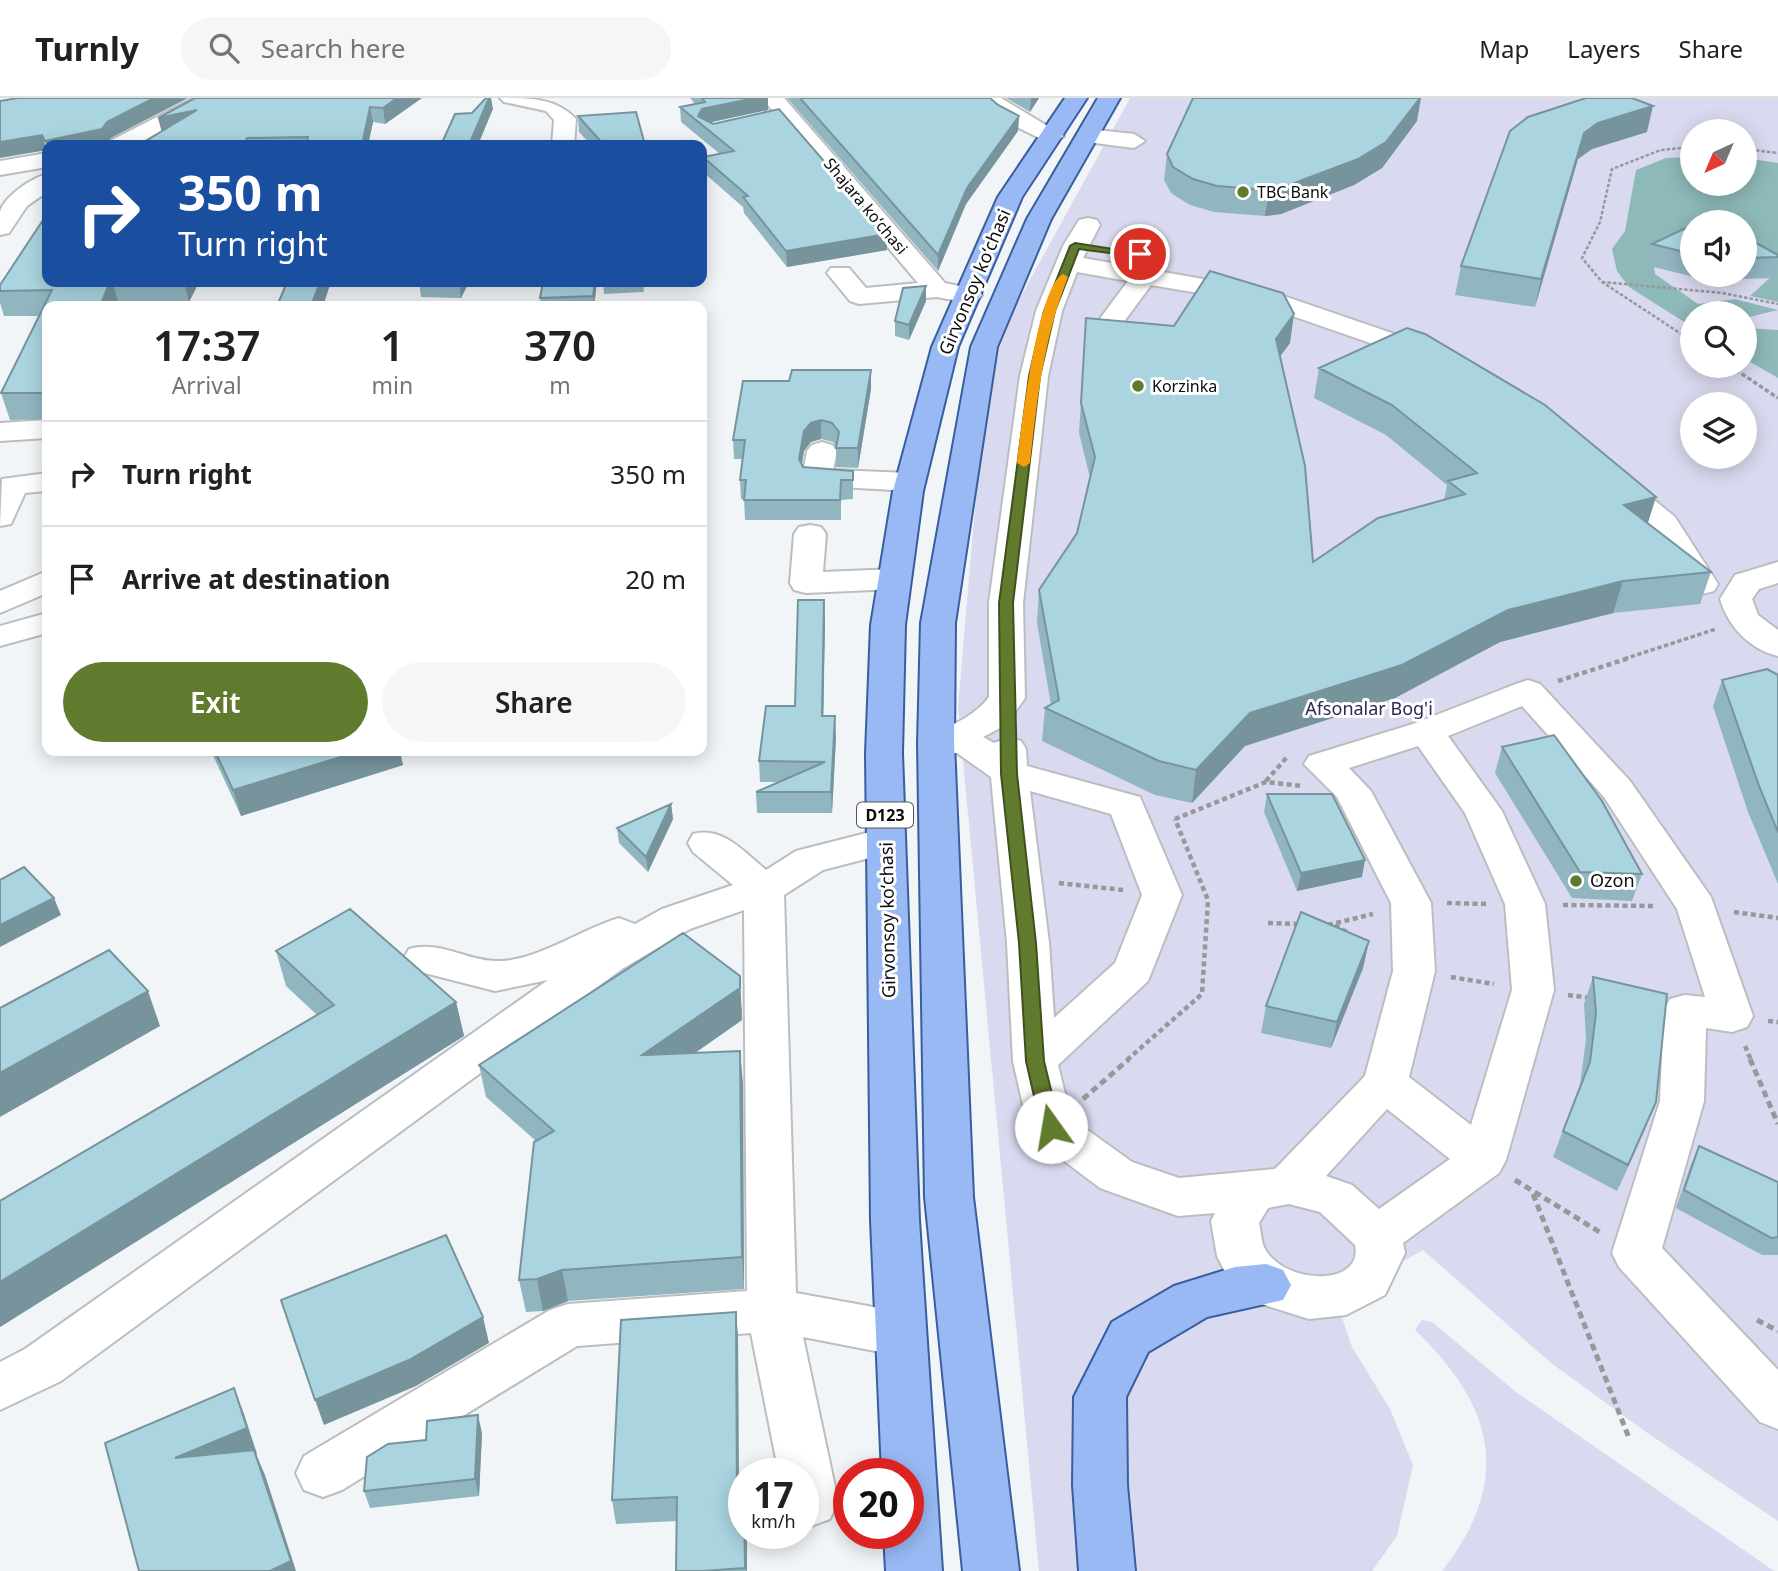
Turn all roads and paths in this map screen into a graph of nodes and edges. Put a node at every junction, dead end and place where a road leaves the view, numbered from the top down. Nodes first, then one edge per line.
1 (210, 98) edge
2 (512, 98) edge
3 (988, 98) edge
4 (1076, 98) edge
5 (1109, 98) edge
6 (766, 109) edge
7 (1070, 136) junction
8 (130, 140) edge
9 (563, 140) edge
10 (1134, 141) dead end
11 (1680, 146) edge
12 (1757, 150) edge
13 (1778, 153) edge
14 (42, 161) edge
15 (0, 168) edge
16 (42, 186) edge
17 (42, 208) edge
18 (7, 218) edge
19 (1077, 244) junction
20 (840, 272) dead end
21 (1144, 276) junction
22 (1288, 280) dead end
23 (1602, 282) junction
24 (953, 292) junction
25 (1778, 304) edge
26 (1680, 333) edge
27 (1100, 336) edge
28 (1453, 369) edge
29 (1748, 378) edge
30 (1778, 398) edge
31 (42, 429) edge
32 (0, 432) edge
33 (822, 451) dead end
34 (1591, 462) edge
35 (910, 481) junction
36 (42, 482) edge
37 (0, 517) edge
38 (810, 534) dead end
39 (1778, 572) edge
40 (895, 579) junction
41 (42, 583) edge
42 (1702, 584) edge
43 (0, 603) edge
44 (1743, 620) junction
45 (42, 624) edge
46 (0, 636) edge
47 (1778, 646) edge
48 (1528, 691) junction
49 (1007, 698) junction
50 (1426, 732) junction
51 (944, 741) junction
52 (884, 752) junction
53 (1009, 774) junction
54 (1352, 791) junction
55 (1127, 806) junction
56 (940, 839) junction
57 (886, 841) junction
58 (707, 843) dead end
59 (1021, 878) junction
60 (764, 889) junction
61 (1162, 895) junction
62 (1208, 900) dead end
63 (676, 919) junction
64 (424, 959) dead end
65 (1732, 1016) junction
66 (1035, 1061) junction
67 (1385, 1083) junction
68 (1778, 1124) edge
69 (1483, 1160) junction
70 (1271, 1188) junction
71 (1532, 1192) dead end
72 (1377, 1236) junction
73 (1266, 1284) junction
74 (772, 1310) junction
75 (901, 1334) junction
76 (0, 1387) edge
77 (1778, 1406) edge
78 (1629, 1438) dead end
79 (802, 1458) edge
80 (323, 1473) dead end
81 (914, 1571) edge
82 (991, 1571) edge
83 (1107, 1571) edge

1 - 8 street
2 - 9 street
3 - 7 street
4 - 7 main road, Girvonsoy koʻchasi / D123
5 - 7 main road, Girvonsoy koʻchasi / D123
6 - 24 street, Shajara koʻchasi
7 - 10 street
7 - 24 main road, Girvonsoy koʻchasi / D123
7 - 51 main road, Girvonsoy koʻchasi / D123
11 - 23 path
12 - 13 path
14 - 15 street
16 - 18 street
17 - 18 street
19 - 21 street
19 - 22 street
19 - 49 street
20 - 24 street
21 - 27 street
21 - 28 street
23 - 25 path
23 - 26 path
24 - 35 main road, Girvonsoy koʻchasi / D123
29 - 30 path
31 - 32 street
33 - 35 street
34 - 42 street
35 - 40 main road, Girvonsoy koʻchasi / D123
36 - 37 street
38 - 40 street
39 - 44 street
40 - 52 main road, Girvonsoy koʻchasi / D123
41 - 43 street
44 - 47 street
44 - 48 path
45 - 46 street
48 - 50 street
48 - 65 street
49 - 51 street
49 - 53 street
50 - 54 street
50 - 69 street
51 - 52 main road
51 - 53 street
51 - 56 main road, Girvonsoy koʻchasi / D123
52 - 57 main road, Girvonsoy koʻchasi / D123
53 - 55 street
53 - 59 street
54 - 55 path
54 - 67 street
55 - 61 street
56 - 57 main road
56 - 82 main road, Girvonsoy koʻchasi / D123
57 - 60 street
57 - 75 main road, Girvonsoy koʻchasi / D123
58 - 60 street
59 - 61 path
59 - 66 street
60 - 63 street
60 - 74 street
61 - 62 path
61 - 66 street
63 - 64 street
63 - 76 street
65 - 68 path
65 - 77 street
66 - 70 street
67 - 69 street
67 - 70 street
69 - 72 street
70 - 72 street
70 - 73 street
71 - 78 path
72 - 73 street
73 - 83 main road
74 - 75 street
74 - 79 street
74 - 80 street
75 - 81 main road, Girvonsoy koʻchasi / D123

